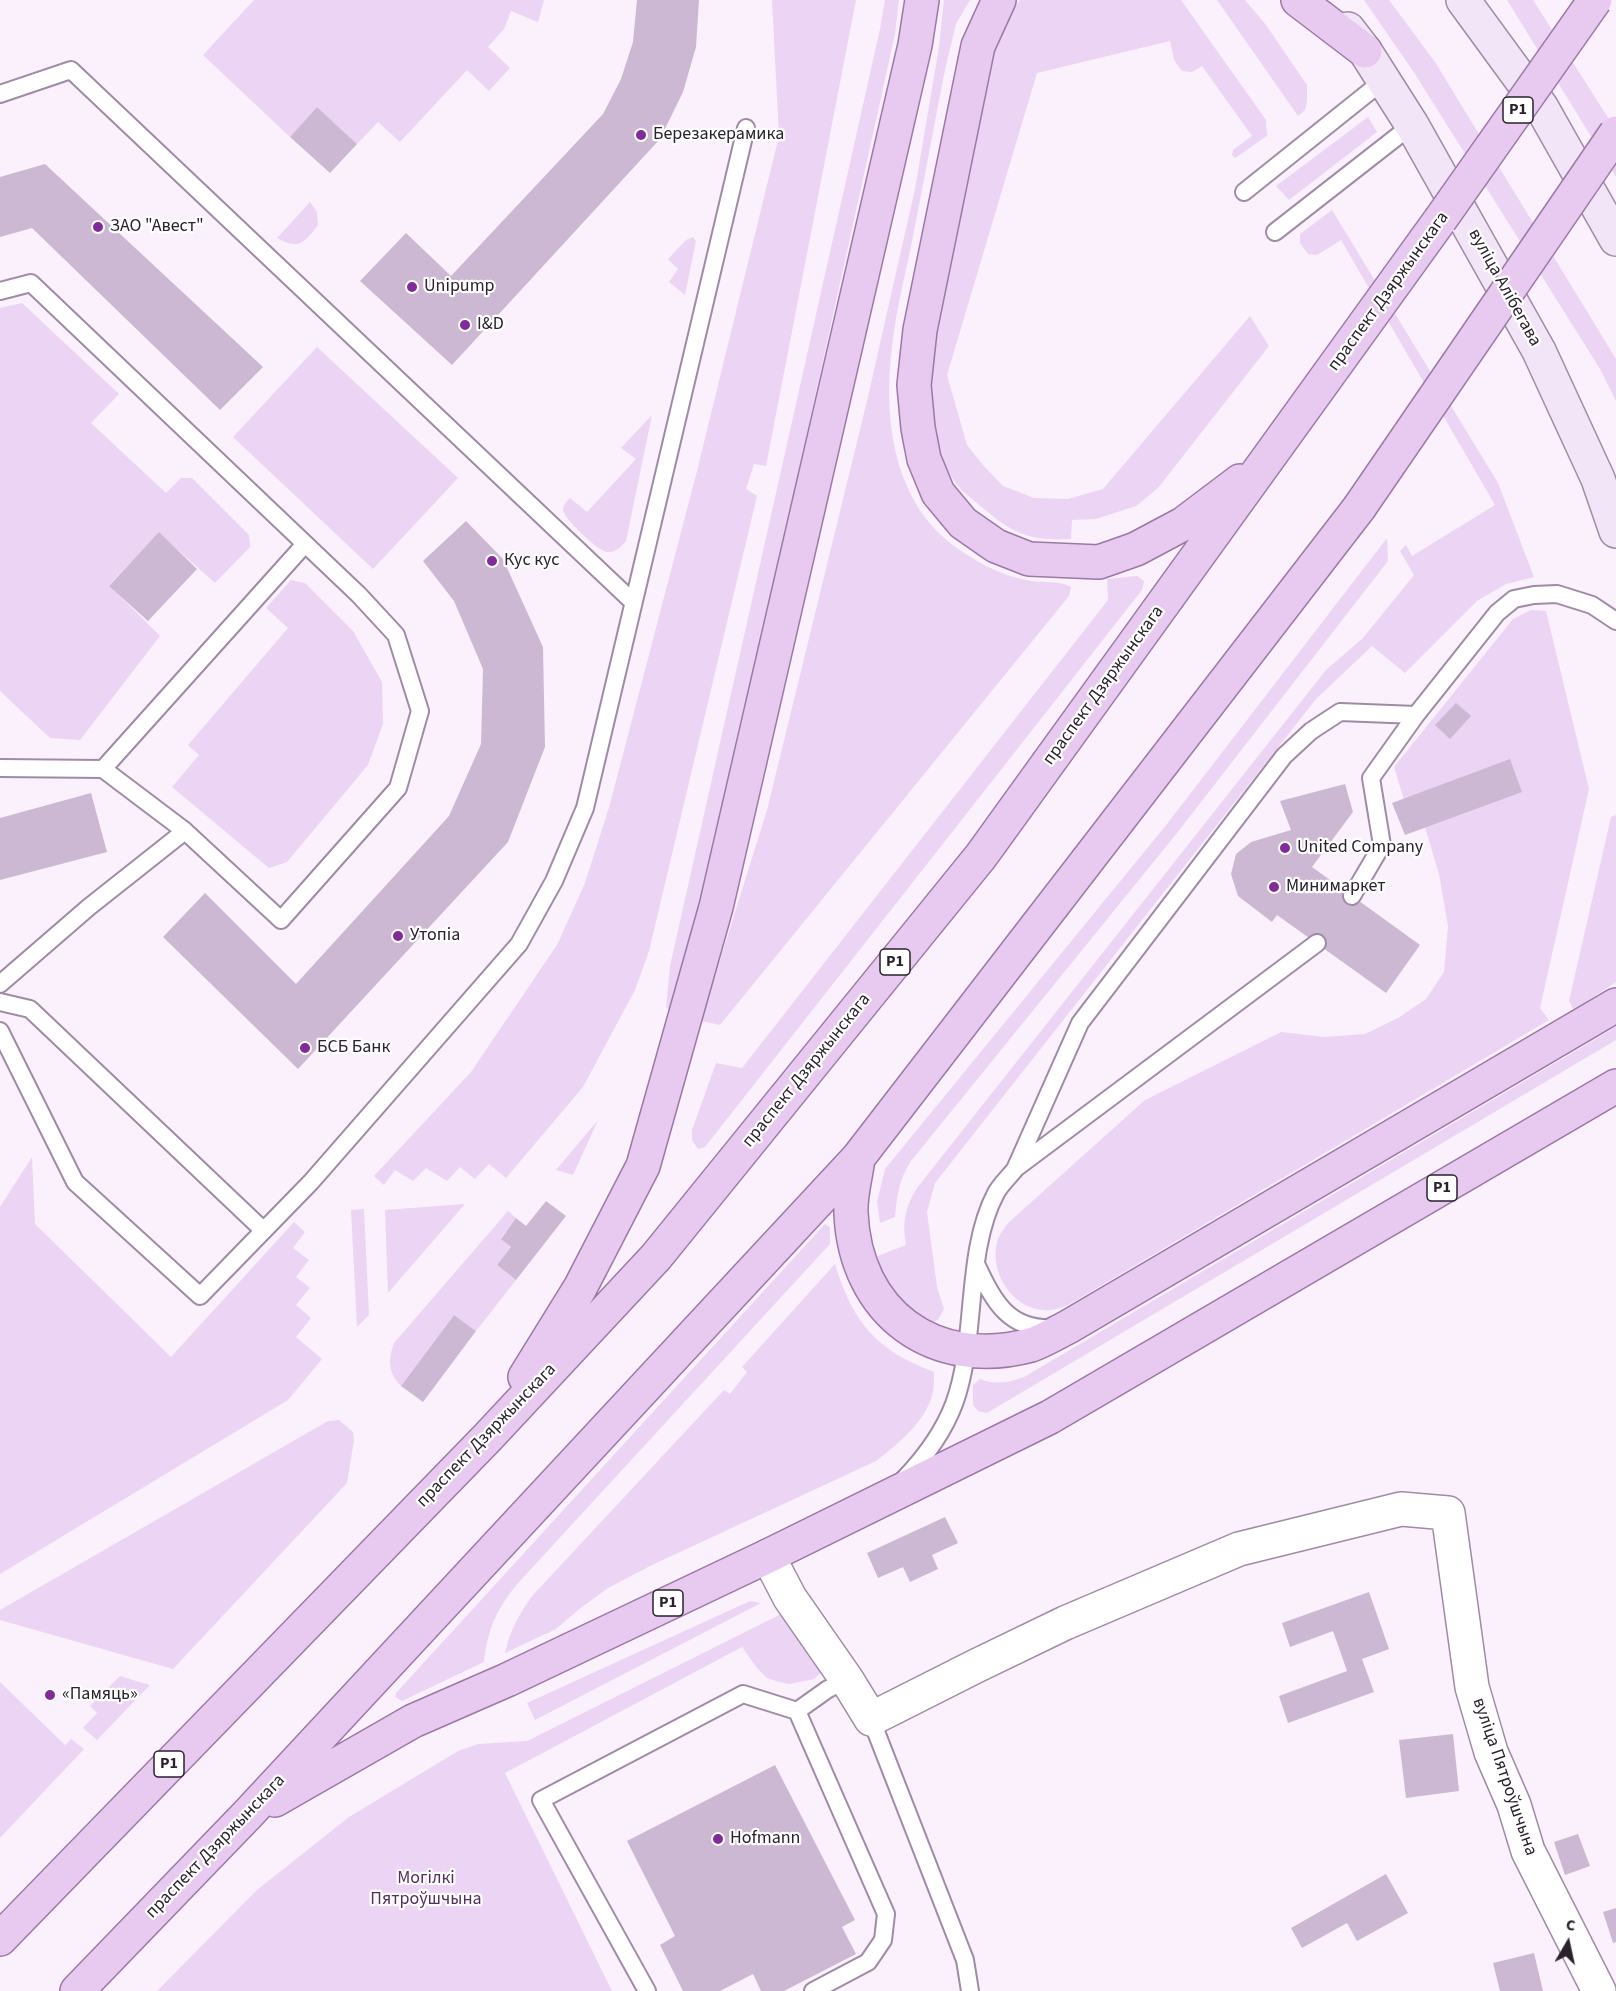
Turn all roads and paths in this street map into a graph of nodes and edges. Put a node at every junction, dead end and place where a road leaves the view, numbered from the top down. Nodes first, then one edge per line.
1 (922, 0) edge
2 (999, 0) edge
3 (1298, 0) edge
4 (1325, 0) edge
5 (1463, 0) edge
6 (1595, 0) edge
7 (1365, 51) junction
8 (1384, 80) junction
9 (0, 94) edge
10 (1412, 125) junction
11 (746, 128) dead end
12 (1616, 133) edge
13 (1244, 192) dead end
14 (1275, 232) dead end
15 (1616, 239) edge
16 (0, 291) edge
17 (1268, 460) junction
18 (1616, 531) edge
19 (305, 544) junction
20 (633, 602) junction
21 (1616, 621) edge
22 (1416, 716) junction
23 (0, 768) edge
24 (103, 768) junction
25 (185, 831) junction
26 (1352, 896) dead end
27 (1317, 943) dead end
28 (0, 984) edge
29 (0, 1002) edge
30 (1616, 1005) edge
31 (0, 1031) edge
32 (1616, 1086) edge
33 (1616, 1112) edge
34 (1568, 1114) junction
35 (858, 1158) junction
36 (1016, 1168) junction
37 (263, 1230) junction
38 (977, 1266) junction
39 (1068, 1327) junction
40 (966, 1351) junction
41 (488, 1437) junction
42 (882, 1501) junction
43 (768, 1556) junction
44 (847, 1680) junction
45 (797, 1711) junction
46 (871, 1719) junction
47 (247, 1815) junction
48 (0, 1939) edge
49 (77, 1991) edge
50 (647, 1991) edge
51 (813, 1991) edge
52 (970, 1991) edge
53 (1599, 1991) edge

1 - 41 main road
2 - 17 main road
3 - 7 main road
4 - 7 main road, вуліца Алібегава
5 - 15 main road, Р1
6 - 17 main road, праспект Дзяржынскага / Р1, bridge
7 - 8 main road, вуліца Алібегава
8 - 10 main road, вуліца Алібегава
8 - 13 lane
9 - 20 lane
10 - 14 lane
10 - 18 main road, вуліца Алібегава
11 - 20 lane
12 - 35 main road, праспект Дзяржынскага, bridge
16 - 19 lane
17 - 41 main road, праспект Дзяржынскага / Р1
19 - 24 lane
19 - 25 lane
20 - 37 lane
21 - 22 lane
22 - 26 lane
22 - 36 lane
23 - 24 lane
24 - 25 lane
25 - 28 lane
27 - 36 lane
29 - 37 lane
30 - 39 main road
31 - 37 lane
32 - 34 main road, Р1
33 - 34 main road
34 - 42 main road, Р1
35 - 40 main road
35 - 47 main road, праспект Дзяржынскага
36 - 38 lane
38 - 39 lane
38 - 40 lane
39 - 40 main road
40 - 42 lane
41 - 48 main road, праспект Дзяржынскага / Р1
42 - 43 main road, Р1
43 - 44 street
43 - 47 main road, Р1
44 - 45 lane
44 - 46 street
45 - 50 lane
45 - 51 lane
46 - 52 lane
46 - 53 street, вуліца Пятроўшчына
47 - 49 main road, праспект Дзяржынскага / Р1

